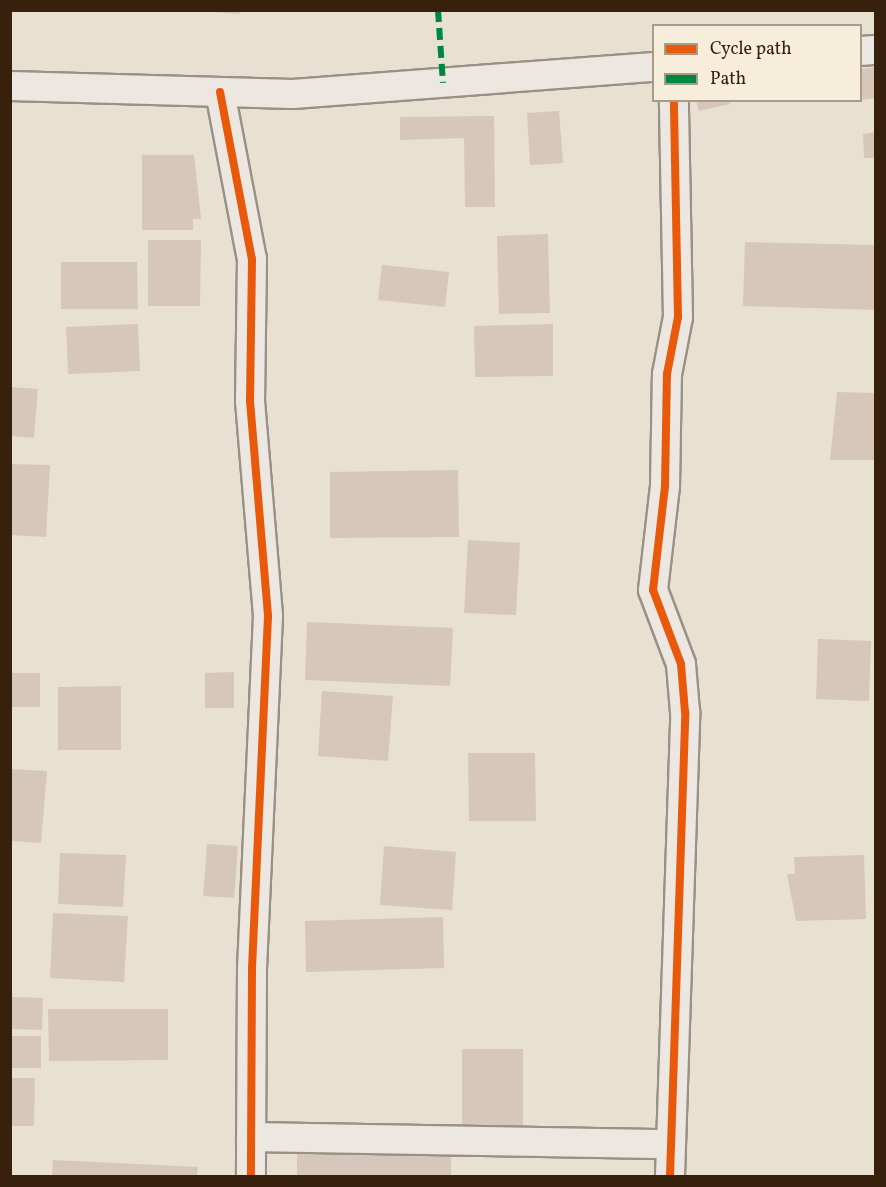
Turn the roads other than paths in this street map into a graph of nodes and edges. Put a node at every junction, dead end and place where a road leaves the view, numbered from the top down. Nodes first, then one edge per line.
1 (652, 67) edge
2 (10, 86) edge
3 (220, 92) junction
4 (674, 102) edge
5 (251, 1137) junction
6 (671, 1144) junction
7 (251, 1176) edge
8 (669, 1176) edge

1 - 3 street
2 - 3 street
3 - 5 street
4 - 6 street
5 - 6 street
5 - 7 street
6 - 8 street

